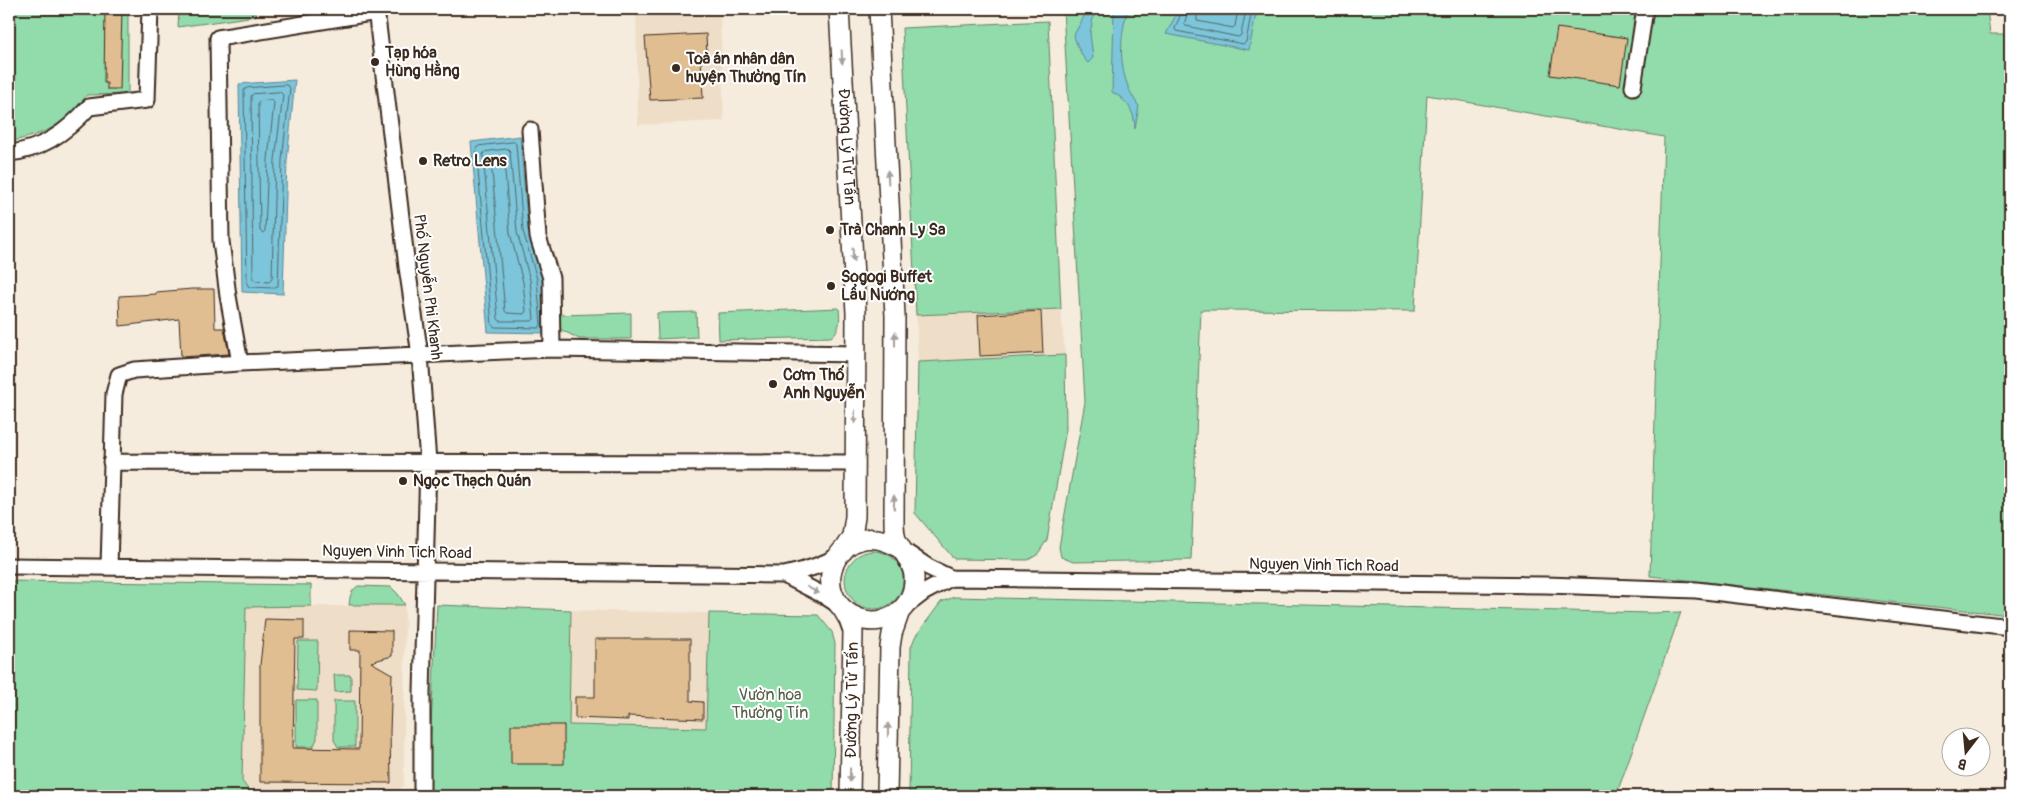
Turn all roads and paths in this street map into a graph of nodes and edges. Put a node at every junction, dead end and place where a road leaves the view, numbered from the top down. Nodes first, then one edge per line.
1 (150, 9) edge
2 (839, 9) edge
3 (879, 9) edge
4 (1645, 9) edge
5 (377, 10) edge
6 (1633, 87) dead end
7 (530, 130) dead end
8 (9, 153) edge
9 (552, 349) junction
10 (856, 354) junction
11 (420, 355) junction
12 (240, 363) junction
13 (111, 462) junction
14 (428, 462) junction
15 (855, 463) junction
16 (902, 549) junction
17 (840, 553) junction
18 (9, 566) edge
19 (109, 567) junction
20 (424, 570) junction
21 (784, 576) junction
22 (951, 578) junction
23 (841, 607) junction
24 (900, 611) junction
25 (2010, 627) edge
26 (422, 796) edge
27 (850, 796) edge
28 (887, 796) edge

1 - 8 street
2 -> 10 street, Đường Lý Tử Tấn
16 -> 3 street
4 - 6 street
5 - 11 street, Phố Nguyễn Phi Khanh
5 - 12 street
7 - 9 street
9 - 10 street
9 - 11 street
10 -> 15 street, Đường Lý Tử Tấn
11 - 12 street
11 - 14 street, Phố Nguyễn Phi Khanh
12 - 13 street
13 - 14 street
13 - 19 street
14 - 15 street
14 - 20 street, Phố Nguyễn Phi Khanh
15 - 17 street, Đường Lý Tử Tấn
16 - 17 street
16 - 22 street
16 - 24 street
17 - 21 street
17 - 23 street
18 - 19 street, Nguyen Vinh Tich Road
19 - 20 street, Nguyen Vinh Tich Road
20 - 21 street, Nguyen Vinh Tich Road
20 - 26 street, Phố Nguyễn Phi Khanh
21 -> 23 street
22 - 24 street
22 - 25 street, Nguyen Vinh Tich Road
23 - 24 street
23 -> 27 street, Đường Lý Tử Tấn
28 -> 24 street

